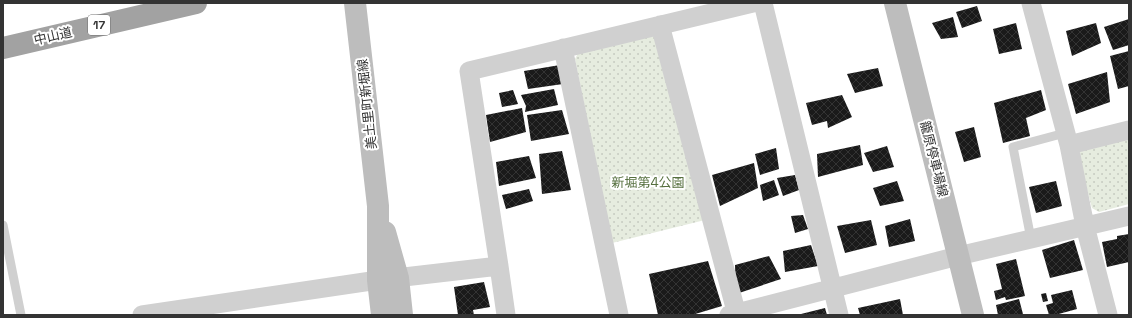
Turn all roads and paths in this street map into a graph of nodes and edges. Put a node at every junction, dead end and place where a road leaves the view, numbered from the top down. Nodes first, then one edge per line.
1 (196, 3) edge
2 (355, 3) edge
3 (753, 3) edge
4 (763, 3) edge
5 (895, 3) edge
6 (1031, 3) edge
7 (660, 25) junction
8 (3, 48) edge
9 (563, 48) junction
10 (1129, 130) edge
11 (1067, 139) junction
12 (1129, 216) edge
13 (3, 225) edge
14 (1085, 226) junction
15 (1031, 239) junction
16 (958, 256) junction
17 (499, 266) junction
18 (388, 279) junction
19 (832, 288) junction
20 (734, 314) edge
21 (21, 315) edge
22 (142, 315) edge
23 (382, 315) edge
24 (402, 315) edge
25 (506, 315) edge
26 (619, 315) edge
27 (839, 315) edge
28 (973, 315) edge
29 (1108, 315) edge

1 - 8 highway, 中山道 / 17
2 - 18 main road, 美土里町新堀線
3 - 7 street
4 - 19 street
5 - 16 main road, 籠原停車場線
6 - 11 street
7 - 9 street
7 - 20 street
9 - 17 street
9 - 26 street
10 - 11 street
11 - 14 street
11 - 15 lane
12 - 14 street
13 - 21 lane
14 - 15 street
14 - 29 street
15 - 16 street
16 - 19 street
16 - 28 main road, 籠原停車場線
17 - 18 street
17 - 25 street
18 - 22 street
18 - 23 main road, 美土里町新堀線
18 - 24 main road, 美土里町新堀線
19 - 20 street
19 - 27 street

